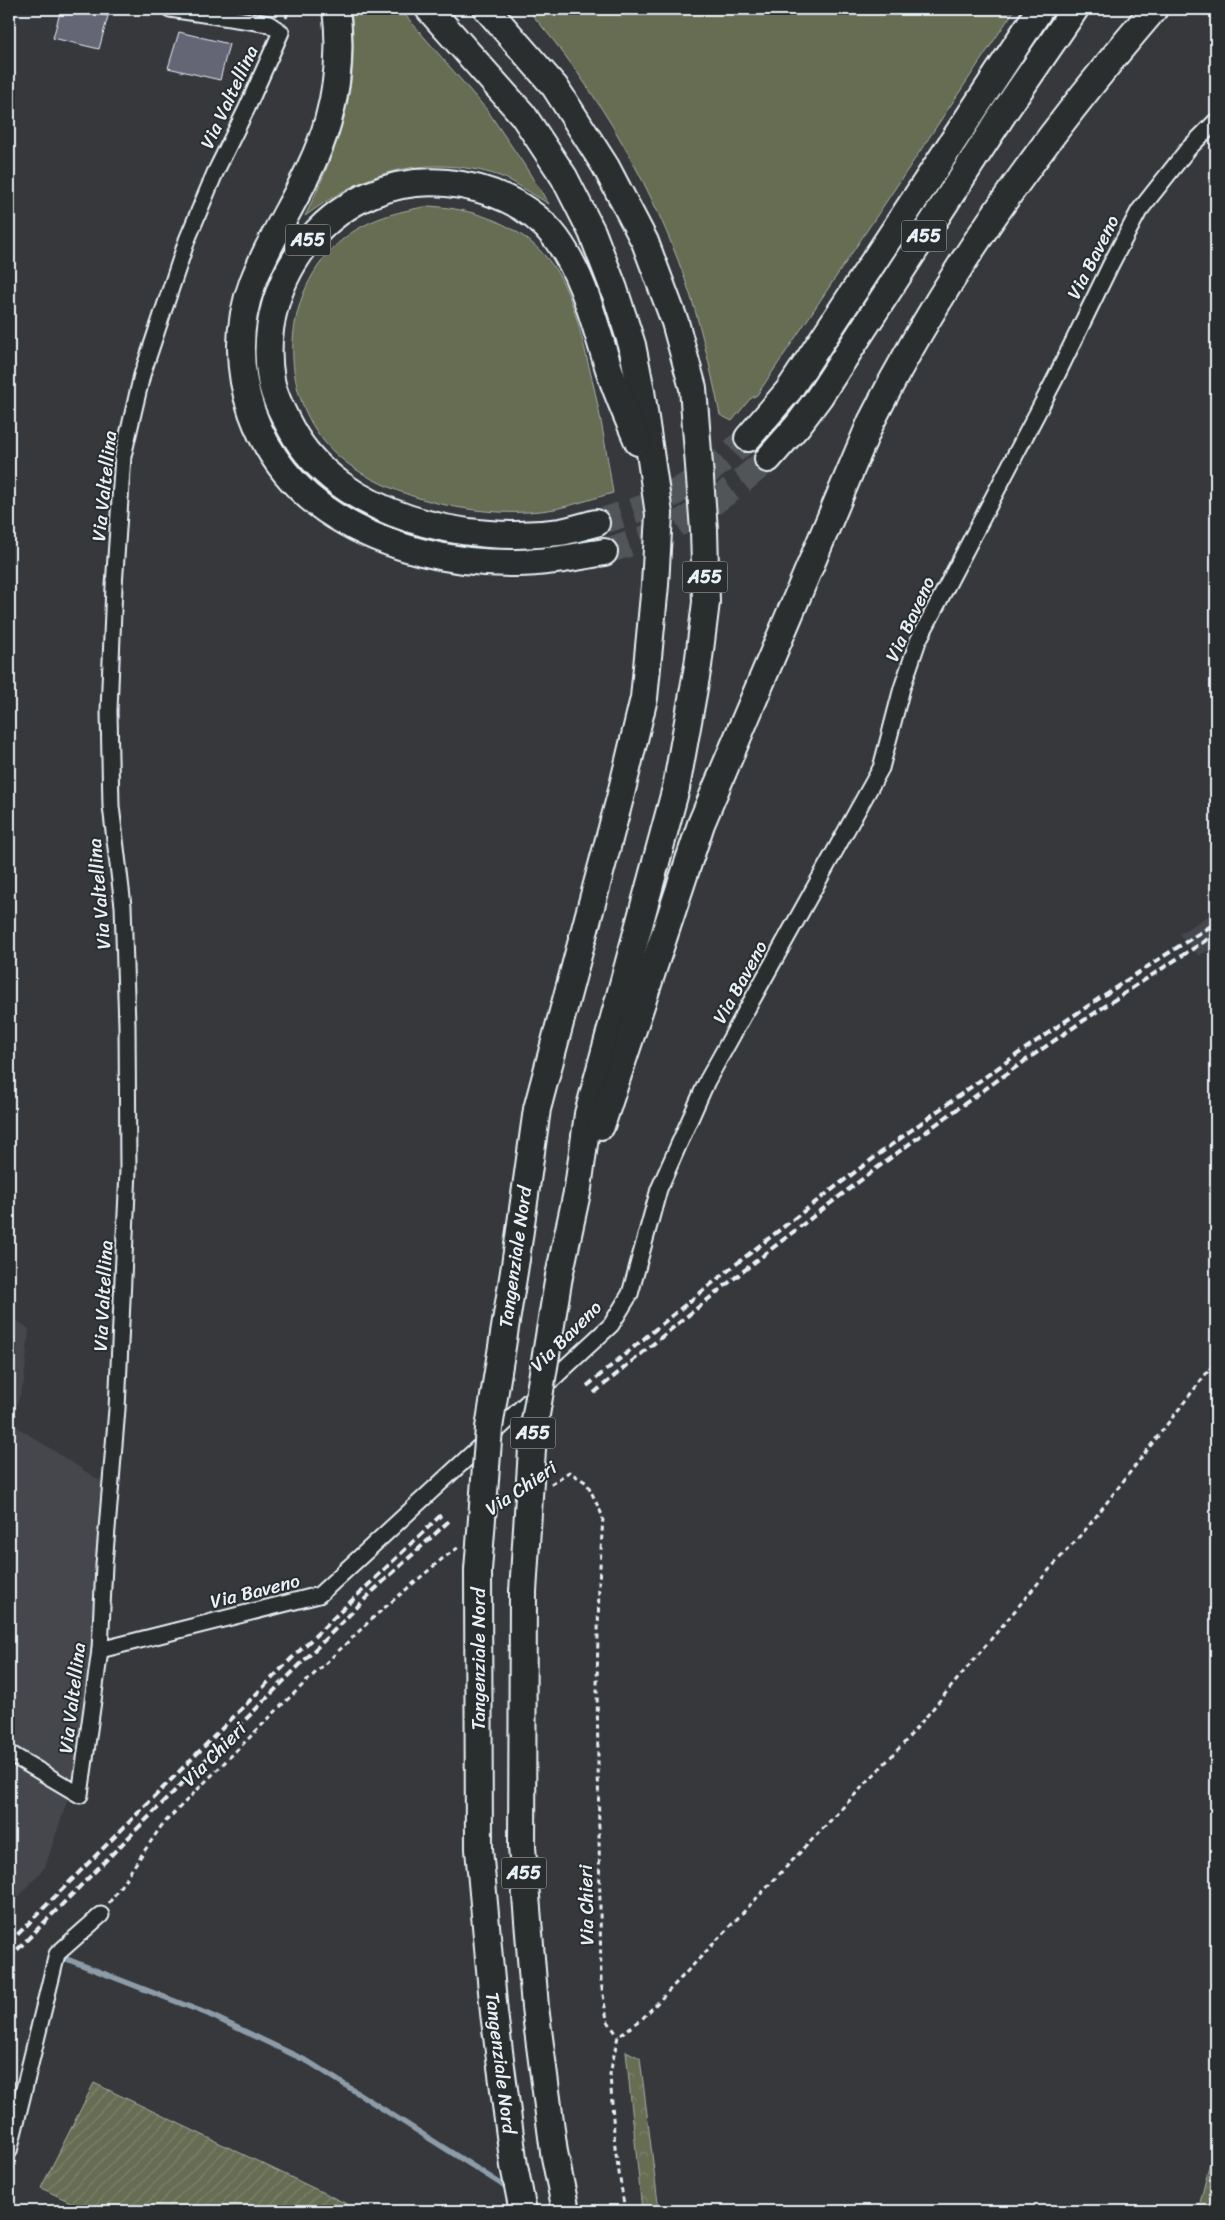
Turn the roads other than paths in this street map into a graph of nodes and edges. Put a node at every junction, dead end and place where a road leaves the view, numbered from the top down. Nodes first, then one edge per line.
1 (170, 9) edge
2 (336, 9) edge
3 (429, 9) edge
4 (487, 9) edge
5 (1040, 9) edge
6 (1075, 9) edge
7 (1154, 9) edge
8 (1216, 121) edge
9 (748, 438) tunnel mouth
10 (768, 459) tunnel mouth
11 (652, 480) junction
12 (596, 523) tunnel mouth
13 (604, 552) tunnel mouth
14 (578, 1188) junction
15 (100, 1650) junction
16 (9, 1753) edge
17 (101, 1915) road end
18 (9, 2151) edge
19 (523, 2211) edge
20 (566, 2211) edge

1 - 15 street, Via Valtellina
2 - 13 highway, A55
3 - 11 highway, A55
4 - 14 highway, A55
5 - 9 highway, A55
6 - 10 highway, A55
7 - 14 highway, A55
8 - 15 street, Via Baveno
11 - 12 highway, A55
11 - 19 highway, Tangenziale Nord / A55, bridge
14 - 20 highway, A55, bridge
15 - 16 street, Via Valtellina
17 - 18 street

